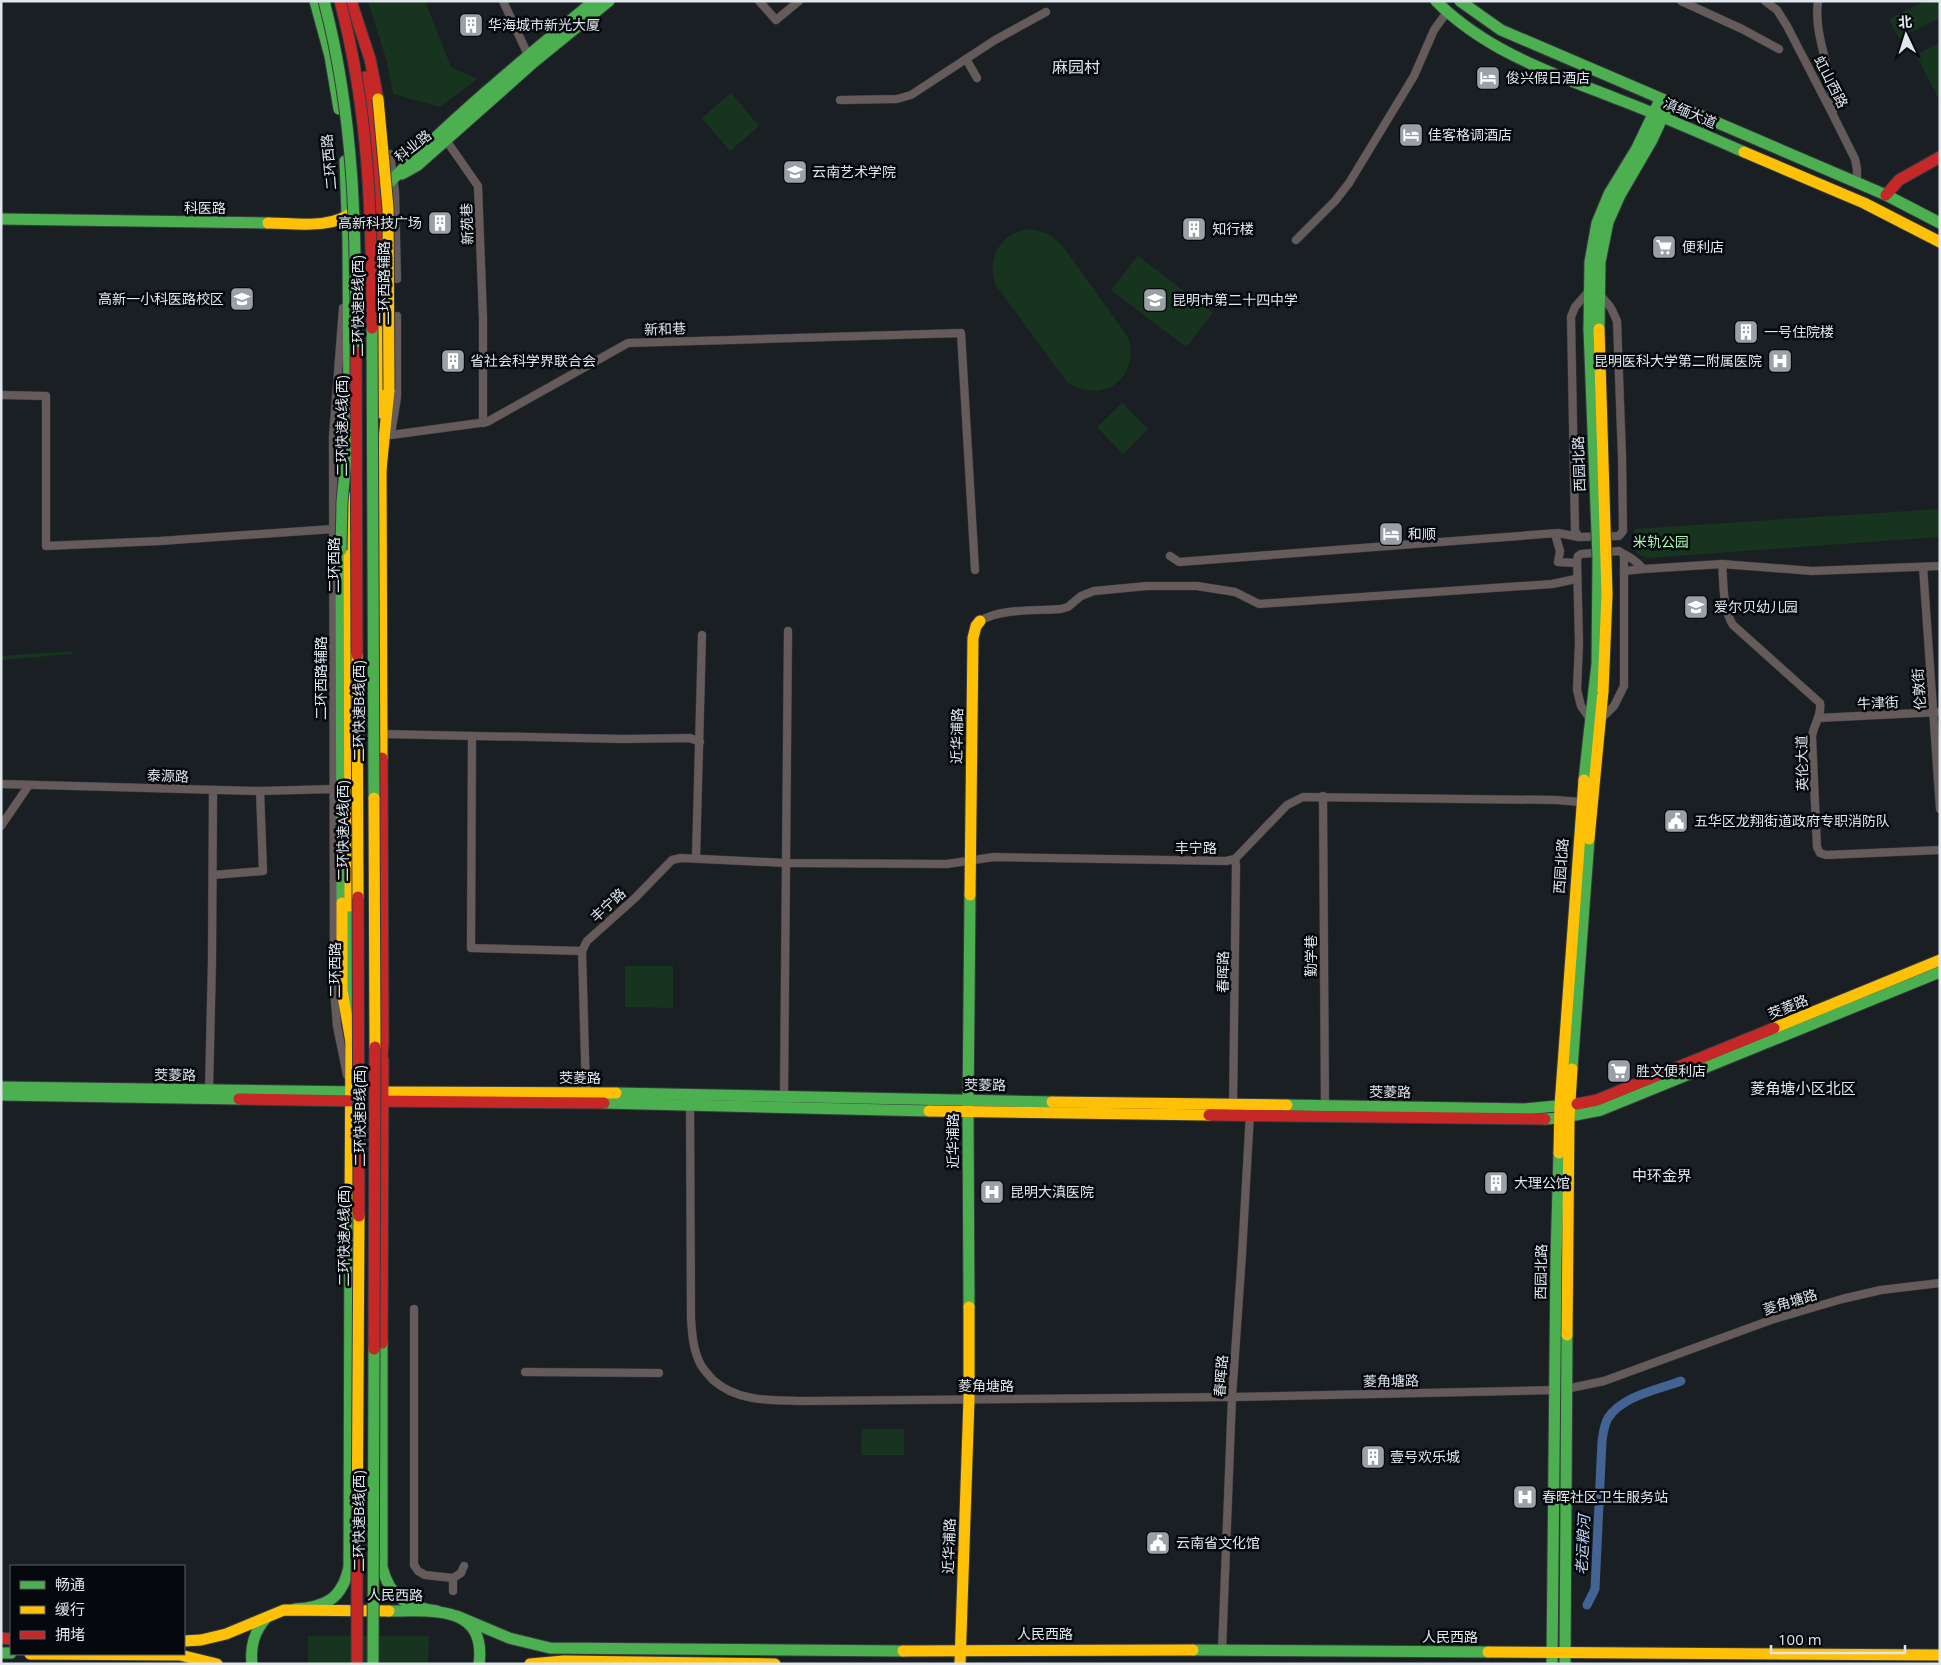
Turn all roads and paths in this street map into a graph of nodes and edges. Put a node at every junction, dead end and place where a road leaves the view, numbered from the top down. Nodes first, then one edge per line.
1 (316, 1) edge
2 (324, 1) edge
3 (340, 1) edge
4 (350, 1) edge
5 (503, 1) edge
6 (594, 1) edge
7 (609, 1) edge
8 (759, 1) edge
9 (800, 1) edge
10 (1436, 1) edge
11 (1460, 1) edge
12 (1682, 1) edge
13 (1765, 1) edge
14 (1818, 1) edge
15 (1046, 12) dead end
16 (1447, 12) junction
17 (1778, 49) dead end
18 (528, 55) junction
19 (966, 59) junction
20 (977, 78) dead end
21 (370, 98) junction
22 (840, 100) dead end
23 (1664, 102) junction
24 (1658, 115) junction
25 (1833, 115) junction
26 (446, 140) junction
27 (1940, 157) edge
28 (394, 179) junction
29 (1857, 183) junction
30 (379, 193) junction
31 (1886, 195) junction
32 (348, 216) junction
33 (1, 219) edge
34 (1940, 223) edge
35 (1296, 240) dead end
36 (1940, 242) edge
37 (349, 264) junction
38 (1593, 292) junction
39 (357, 340) junction
40 (1, 395) edge
41 (483, 423) junction
42 (391, 435) junction
43 (381, 469) junction
44 (333, 529) junction
45 (1555, 534) junction
46 (1579, 537) junction
47 (1170, 556) dead end
48 (1624, 556) junction
49 (1576, 562) junction
50 (1722, 564) junction
51 (1940, 566) edge
52 (1923, 567) junction
53 (1643, 568) junction
54 (975, 570) dead end
55 (1624, 571) junction
56 (1576, 578) junction
57 (980, 621) joint
58 (788, 631) dead end
59 (702, 635) dead end
60 (1937, 712) edge
61 (1818, 718) junction
62 (1595, 719) junction
63 (382, 734) junction
64 (472, 736) junction
65 (700, 742) junction
66 (1, 784) edge
67 (29, 784) junction
68 (334, 789) junction
69 (213, 790) junction
70 (260, 791) junction
71 (1323, 796) junction
72 (1581, 802) junction
73 (1940, 809) edge
74 (1, 826) edge
75 (1940, 850) edge
76 (696, 858) junction
77 (1235, 859) junction
78 (970, 861) junction
79 (786, 863) junction
80 (212, 875) junction
81 (582, 951) junction
82 (1940, 960) edge
83 (1939, 974) edge
84 (351, 1042) junction
85 (1, 1087) edge
86 (209, 1090) junction
87 (586, 1093) junction
88 (1, 1095) edge
89 (355, 1096) junction
90 (784, 1096) junction
91 (379, 1097) junction
92 (690, 1100) junction
93 (1234, 1104) junction
94 (968, 1105) junction
95 (1250, 1111) junction
96 (1325, 1111) junction
97 (1565, 1112) junction
98 (1233, 1116) junction
99 (1940, 1283) edge
100 (414, 1308) dead end
101 (525, 1372) dead end
102 (659, 1373) dead end
103 (1561, 1389) junction
104 (1232, 1397) junction
105 (969, 1399) junction
106 (350, 1494) junction
107 (382, 1494) junction
108 (464, 1566) dead end
109 (453, 1578) junction
110 (453, 1591) dead end
111 (295, 1609) junction
112 (437, 1611) junction
113 (275, 1613) junction
114 (457, 1616) junction
115 (185, 1641) edge
116 (961, 1649) junction
117 (1222, 1650) junction
118 (105, 1655) edge
119 (1940, 1655) edge
120 (1552, 1658) edge
121 (1565, 1658) edge
122 (690, 1663) edge
123 (217, 1664) edge
124 (252, 1664) edge
125 (357, 1664) edge
126 (373, 1664) edge
127 (479, 1664) edge
128 (530, 1664) edge
129 (775, 1664) edge
130 (960, 1664) edge

1 - 32 main road, 二环西路
2 - 39 main road, 二环快速A线(西), bridge
3 - 126 main road, 二环快速B线(西), bridge
4 - 21 main road
4 - 43 main road, bridge
5 - 18 street
6 - 18 main road, 科业路
7 - 26 main road, 科业路
8 - 9 street
10 - 16 main road, 滇缅大道
11 - 23 main road, 滇缅大道
12 - 17 street
13 - 25 street, 虹山西路
14 - 25 street
15 - 19 street
16 - 24 main road, 滇缅大道
16 - 35 street
18 - 28 main road, 科业路
19 - 20 street
19 - 22 street
21 - 28 street, 二环西路辅路
21 - 30 main road
23 - 24 main road, 西园北路
23 - 29 main road, 滇缅大道
24 - 36 main road, 滇缅大道
24 - 38 main road, 西园北路
25 - 29 street, 虹山西路
26 - 28 main road, 科业路
26 - 41 street, 新苑巷
27 - 31 main road
28 - 30 main road, 科医路
28 - 42 street, 二环西路辅路
29 - 31 main road, 滇缅大道
30 - 32 main road, 科医路
30 - 43 main road
31 - 34 main road, 滇缅大道
32 - 33 main road, 科医路
32 - 37 main road, 二环西路
37 - 44 street, 二环西路辅路
37 - 84 main road, 二环西路
38 - 46 street
38 - 46 street
38 - 62 main road, 西园北路, bridge
39 - 84 main road, bridge
39 - 125 main road, 二环快速A线(西), bridge
40 - 44 street
41 - 42 street, 新和巷
41 - 54 street, 新和巷
42 - 43 street, 二环西路辅路
43 - 63 main road
44 - 68 street, 二环西路辅路
45 - 46 street
45 - 47 street
45 - 49 street
48 - 49 street
48 - 53 street
48 - 55 street
49 - 56 street
50 - 52 street
50 - 53 street
50 - 61 street, 英伦大道
51 - 52 street
52 - 60 street, 伦敦街
53 - 55 street
55 - 62 street
56 - 57 street
56 - 62 street
57 - 78 main road, 近华浦路
58 - 79 street
59 - 65 street
60 - 61 street, 牛津街
60 - 73 street, 伦敦街
61 - 75 street, 英伦大道
62 - 72 main road, 西园北路
62 - 97 main road, 西园北路
63 - 64 street
63 - 91 main road
64 - 65 street
64 - 81 street
65 - 76 street
66 - 67 street, 泰源路
67 - 69 street, 泰源路
67 - 74 street
68 - 70 street, 泰源路
68 - 89 street, 二环西路辅路
69 - 70 street, 泰源路
69 - 80 street
70 - 80 street
71 - 72 street, 丰宁路
71 - 77 street, 丰宁路
71 - 96 street, 勤学巷
72 - 97 main road, 西园北路
76 - 79 street, 丰宁路
76 - 81 street, 丰宁路
77 - 78 street, 丰宁路
77 - 93 street, 春晖路
78 - 79 street, 丰宁路
78 - 94 main road, 近华浦路
79 - 90 street
80 - 86 street
81 - 87 street
82 - 97 main road, 茭菱路
83 - 97 main road, 茭菱路
84 - 89 main road
85 - 86 main road, 茭菱路
86 - 89 main road, 茭菱路
87 - 91 main road, 茭菱路
87 - 92 main road, 茭菱路
88 - 89 main road, 茭菱路
89 - 91 main road, 茭菱路
89 - 91 main road
89 - 106 main road
90 - 92 main road, 茭菱路
90 - 94 main road, 茭菱路
91 - 92 main road, 茭菱路
91 - 107 main road
92 - 94 main road, 茭菱路
92 - 105 street, 菱角塘路
93 - 94 main road, 茭菱路
93 - 95 main road, 茭菱路
93 - 98 street, 春晖路
94 - 98 main road, 茭菱路
94 - 105 main road, 近华浦路
95 - 96 main road, 茭菱路
95 - 98 main road, 茭菱路
95 - 104 street, 春晖路
96 - 97 main road, 茭菱路
97 - 103 main road, 西园北路
99 - 103 street, 菱角塘路
100 - 109 street
101 - 102 street
103 - 104 street, 菱角塘路
103 - 120 main road, 西园北路
103 - 121 main road, 西园北路
104 - 105 street, 菱角塘路
104 - 117 street, 春晖路
105 - 116 main road, 近华浦路
106 - 107 main road
106 - 111 main road
107 - 112 main road
108 - 109 street
109 - 110 street
111 - 112 main road, 人民西路
111 - 113 main road, 人民西路
112 - 114 main road, 人民西路
113 - 115 main road, 人民西路
113 - 124 main road
114 - 116 main road, 人民西路
114 - 127 main road, 人民西路
116 - 117 main road, 人民西路
116 - 130 main road, 近华浦路
117 - 120 main road, 人民西路
118 - 123 main road
119 - 121 main road, 人民西路
120 - 121 main road, 人民西路
122 - 128 main road
122 - 129 main road

